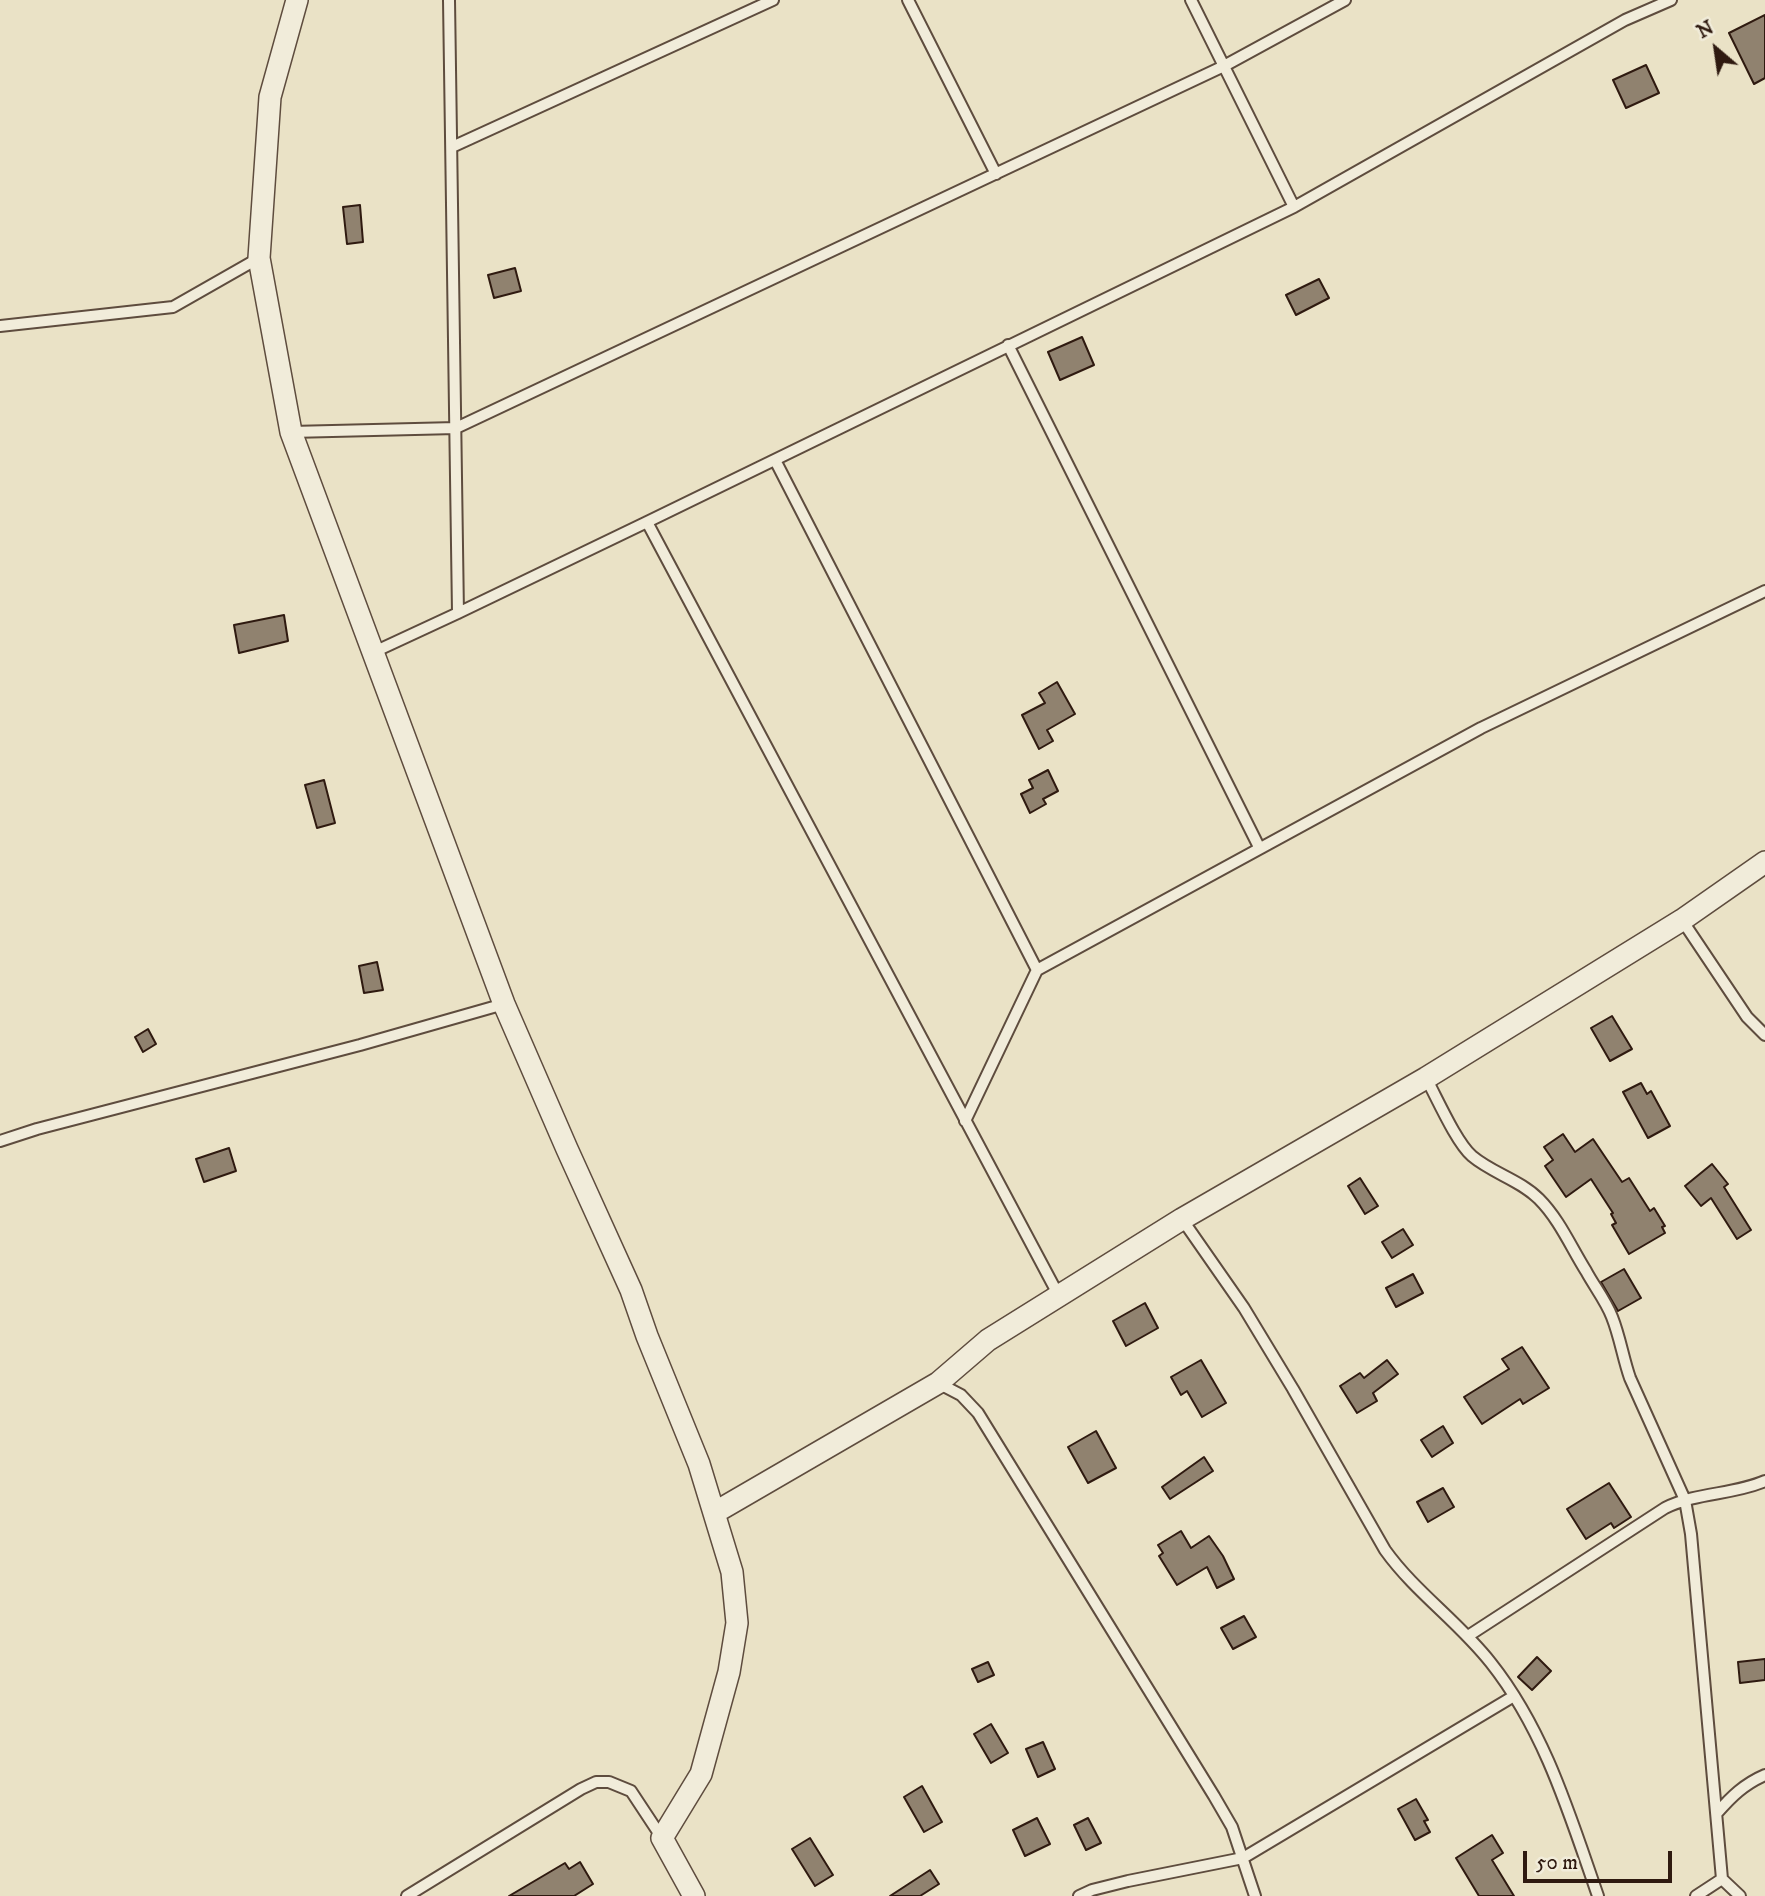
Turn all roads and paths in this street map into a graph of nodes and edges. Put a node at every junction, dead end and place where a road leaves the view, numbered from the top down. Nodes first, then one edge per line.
1 (298, 0) edge
2 (449, 0) edge
3 (772, 0) edge
4 (908, 0) edge
5 (1191, 0) edge
6 (1345, 0) edge
7 (1671, 0) edge
8 (1224, 66) junction
9 (452, 147) junction
10 (996, 173) junction
11 (1294, 207) junction
12 (259, 258) junction
13 (0, 326) edge
14 (1008, 345) junction
15 (456, 428) junction
16 (291, 432) junction
17 (775, 460) junction
18 (647, 522) junction
19 (1765, 591) edge
20 (458, 613) junction
21 (374, 652) junction
22 (1259, 847) junction
23 (1765, 862) edge
24 (1682, 920) junction
25 (1037, 970) junction
26 (504, 1004) junction
27 (1765, 1035) edge
28 (1426, 1078) junction
29 (965, 1121) junction
30 (0, 1141) edge
31 (1182, 1219) junction
32 (1059, 1296) junction
33 (938, 1383) junction
34 (1765, 1481) edge
35 (1685, 1500) junction
36 (714, 1513) junction
37 (1468, 1636) junction
38 (1514, 1696) junction
39 (1765, 1775) edge
40 (1717, 1814) junction
41 (663, 1838) junction
42 (1243, 1858) junction
43 (1722, 1879) junction
44 (407, 1896) edge
45 (694, 1896) edge
46 (1079, 1896) edge
47 (1255, 1896) edge
48 (1598, 1896) edge
49 (1696, 1896) edge
50 (1740, 1896) edge

1 - 12 street
2 - 9 lane
3 - 9 lane
4 - 10 lane
5 - 8 lane
6 - 8 lane
7 - 11 lane
8 - 10 lane
8 - 11 lane
9 - 15 lane
10 - 15 lane
11 - 14 lane
12 - 13 lane
12 - 16 street
14 - 17 lane
14 - 22 lane
15 - 16 lane
15 - 20 lane
16 - 21 street
17 - 18 lane
17 - 25 lane
18 - 20 lane
18 - 29 lane
19 - 22 lane
20 - 21 lane
21 - 26 street
22 - 25 lane
23 - 24 street
24 - 27 lane
24 - 28 street
25 - 29 lane
26 - 30 lane
26 - 36 street
28 - 31 street
28 - 35 lane
29 - 32 lane
31 - 32 street
31 - 37 lane
32 - 33 street
33 - 36 street
33 - 42 lane
34 - 35 lane
35 - 37 lane
35 - 40 lane
36 - 41 street
37 - 38 lane
38 - 42 lane
38 - 48 lane
39 - 40 lane
40 - 43 lane
41 - 44 lane
41 - 45 street
42 - 46 lane
42 - 47 lane
43 - 49 lane
43 - 50 lane

